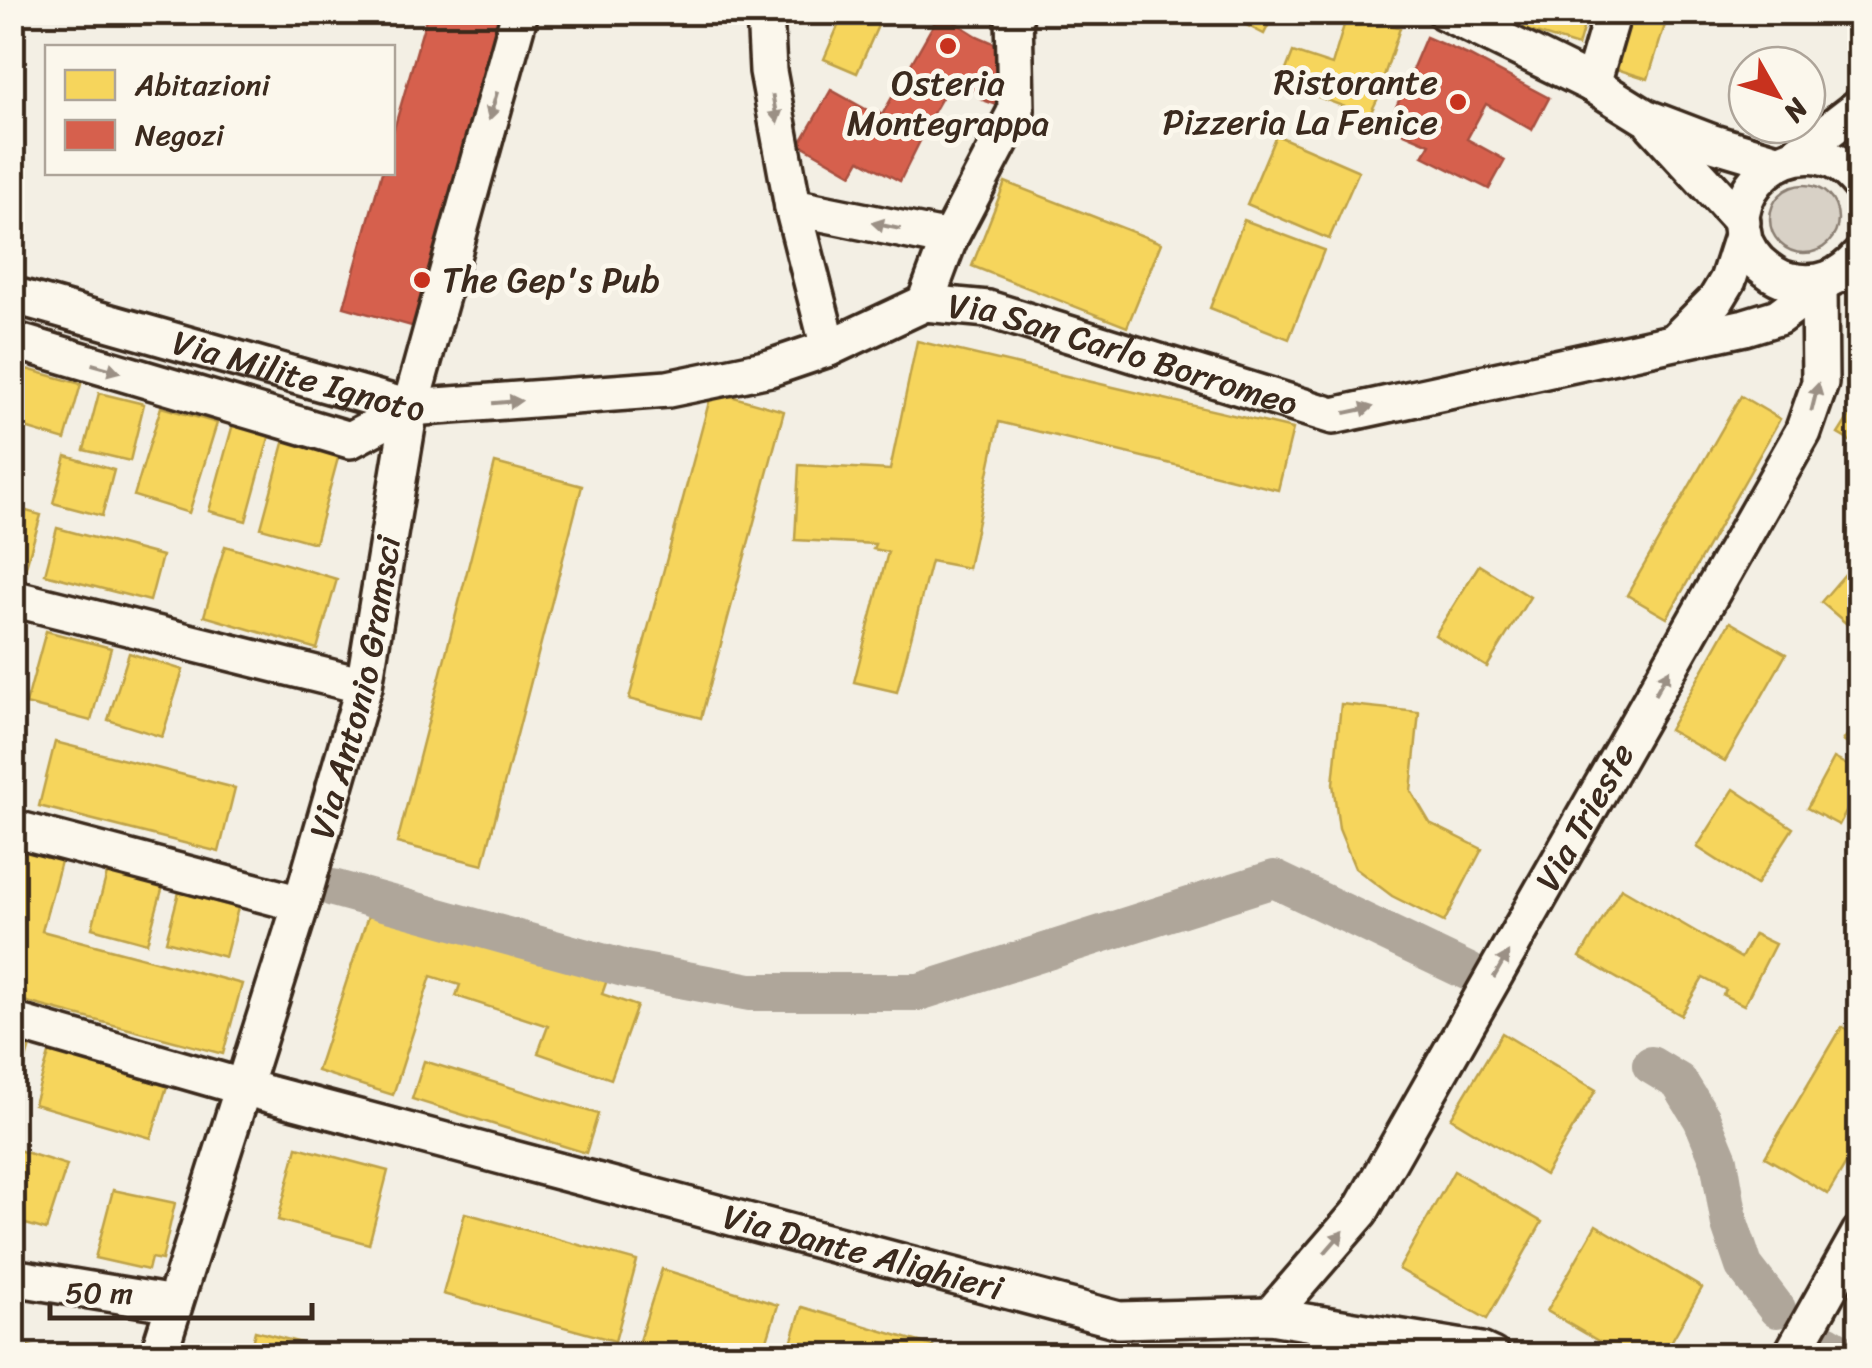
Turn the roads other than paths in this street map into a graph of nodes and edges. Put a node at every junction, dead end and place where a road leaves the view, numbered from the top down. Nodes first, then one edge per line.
1 (520, 12) edge
2 (765, 12) edge
3 (1014, 12) edge
4 (1444, 12) edge
5 (1613, 12) edge
6 (1495, 24) edge
7 (1592, 84) junction
8 (1860, 106) edge
9 (1646, 117) junction
10 (1786, 159) junction
11 (1860, 184) edge
12 (793, 207) junction
13 (1742, 227) junction
14 (949, 239) junction
15 (1842, 273) edge
16 (12, 295) edge
17 (925, 303) junction
18 (12, 340) edge
19 (1676, 340) junction
20 (829, 348) junction
21 (410, 408) junction
22 (12, 598) edge
23 (364, 686) junction
24 (12, 828) edge
25 (301, 904) junction
26 (12, 1021) edge
27 (242, 1087) junction
28 (1860, 1234) edge
29 (12, 1277) edge
30 (174, 1304) junction
31 (1270, 1316) junction
32 (158, 1356) edge
33 (1492, 1356) edge
34 (1791, 1356) edge

1 -> 21 street, Via Antonio Gramsci
2 -> 12 street
3 - 14 street
4 - 6 street
5 - 7 street
6 - 7 street
7 - 9 street
8 - 10 street
9 - 10 street
9 - 13 street
10 - 11 street
10 - 13 street
14 -> 12 street
12 - 20 street
13 - 15 street
13 - 19 street
14 - 17 street
15 - 19 street, Via San Carlo Borromeo
31 -> 15 street, Via Trieste
16 - 21 street, Via Milite Ignoto
17 -> 19 street, Via San Carlo Borromeo
17 - 20 street, Via San Carlo Borromeo
18 -> 21 street, Via Milite Ignoto
21 -> 20 street, Via San Carlo Borromeo
21 - 23 street, Via Antonio Gramsci
22 - 23 street
23 - 25 street, Via Antonio Gramsci
24 - 25 street
25 - 27 street, Via Antonio Gramsci
26 - 27 street, Via Dante Alighieri
27 - 30 street, Via Antonio Gramsci
27 - 31 street, Via Dante Alighieri
28 - 34 street
29 - 30 street
30 - 32 street, Via Antonio Gramsci
31 - 33 street, Via Dante Alighieri

